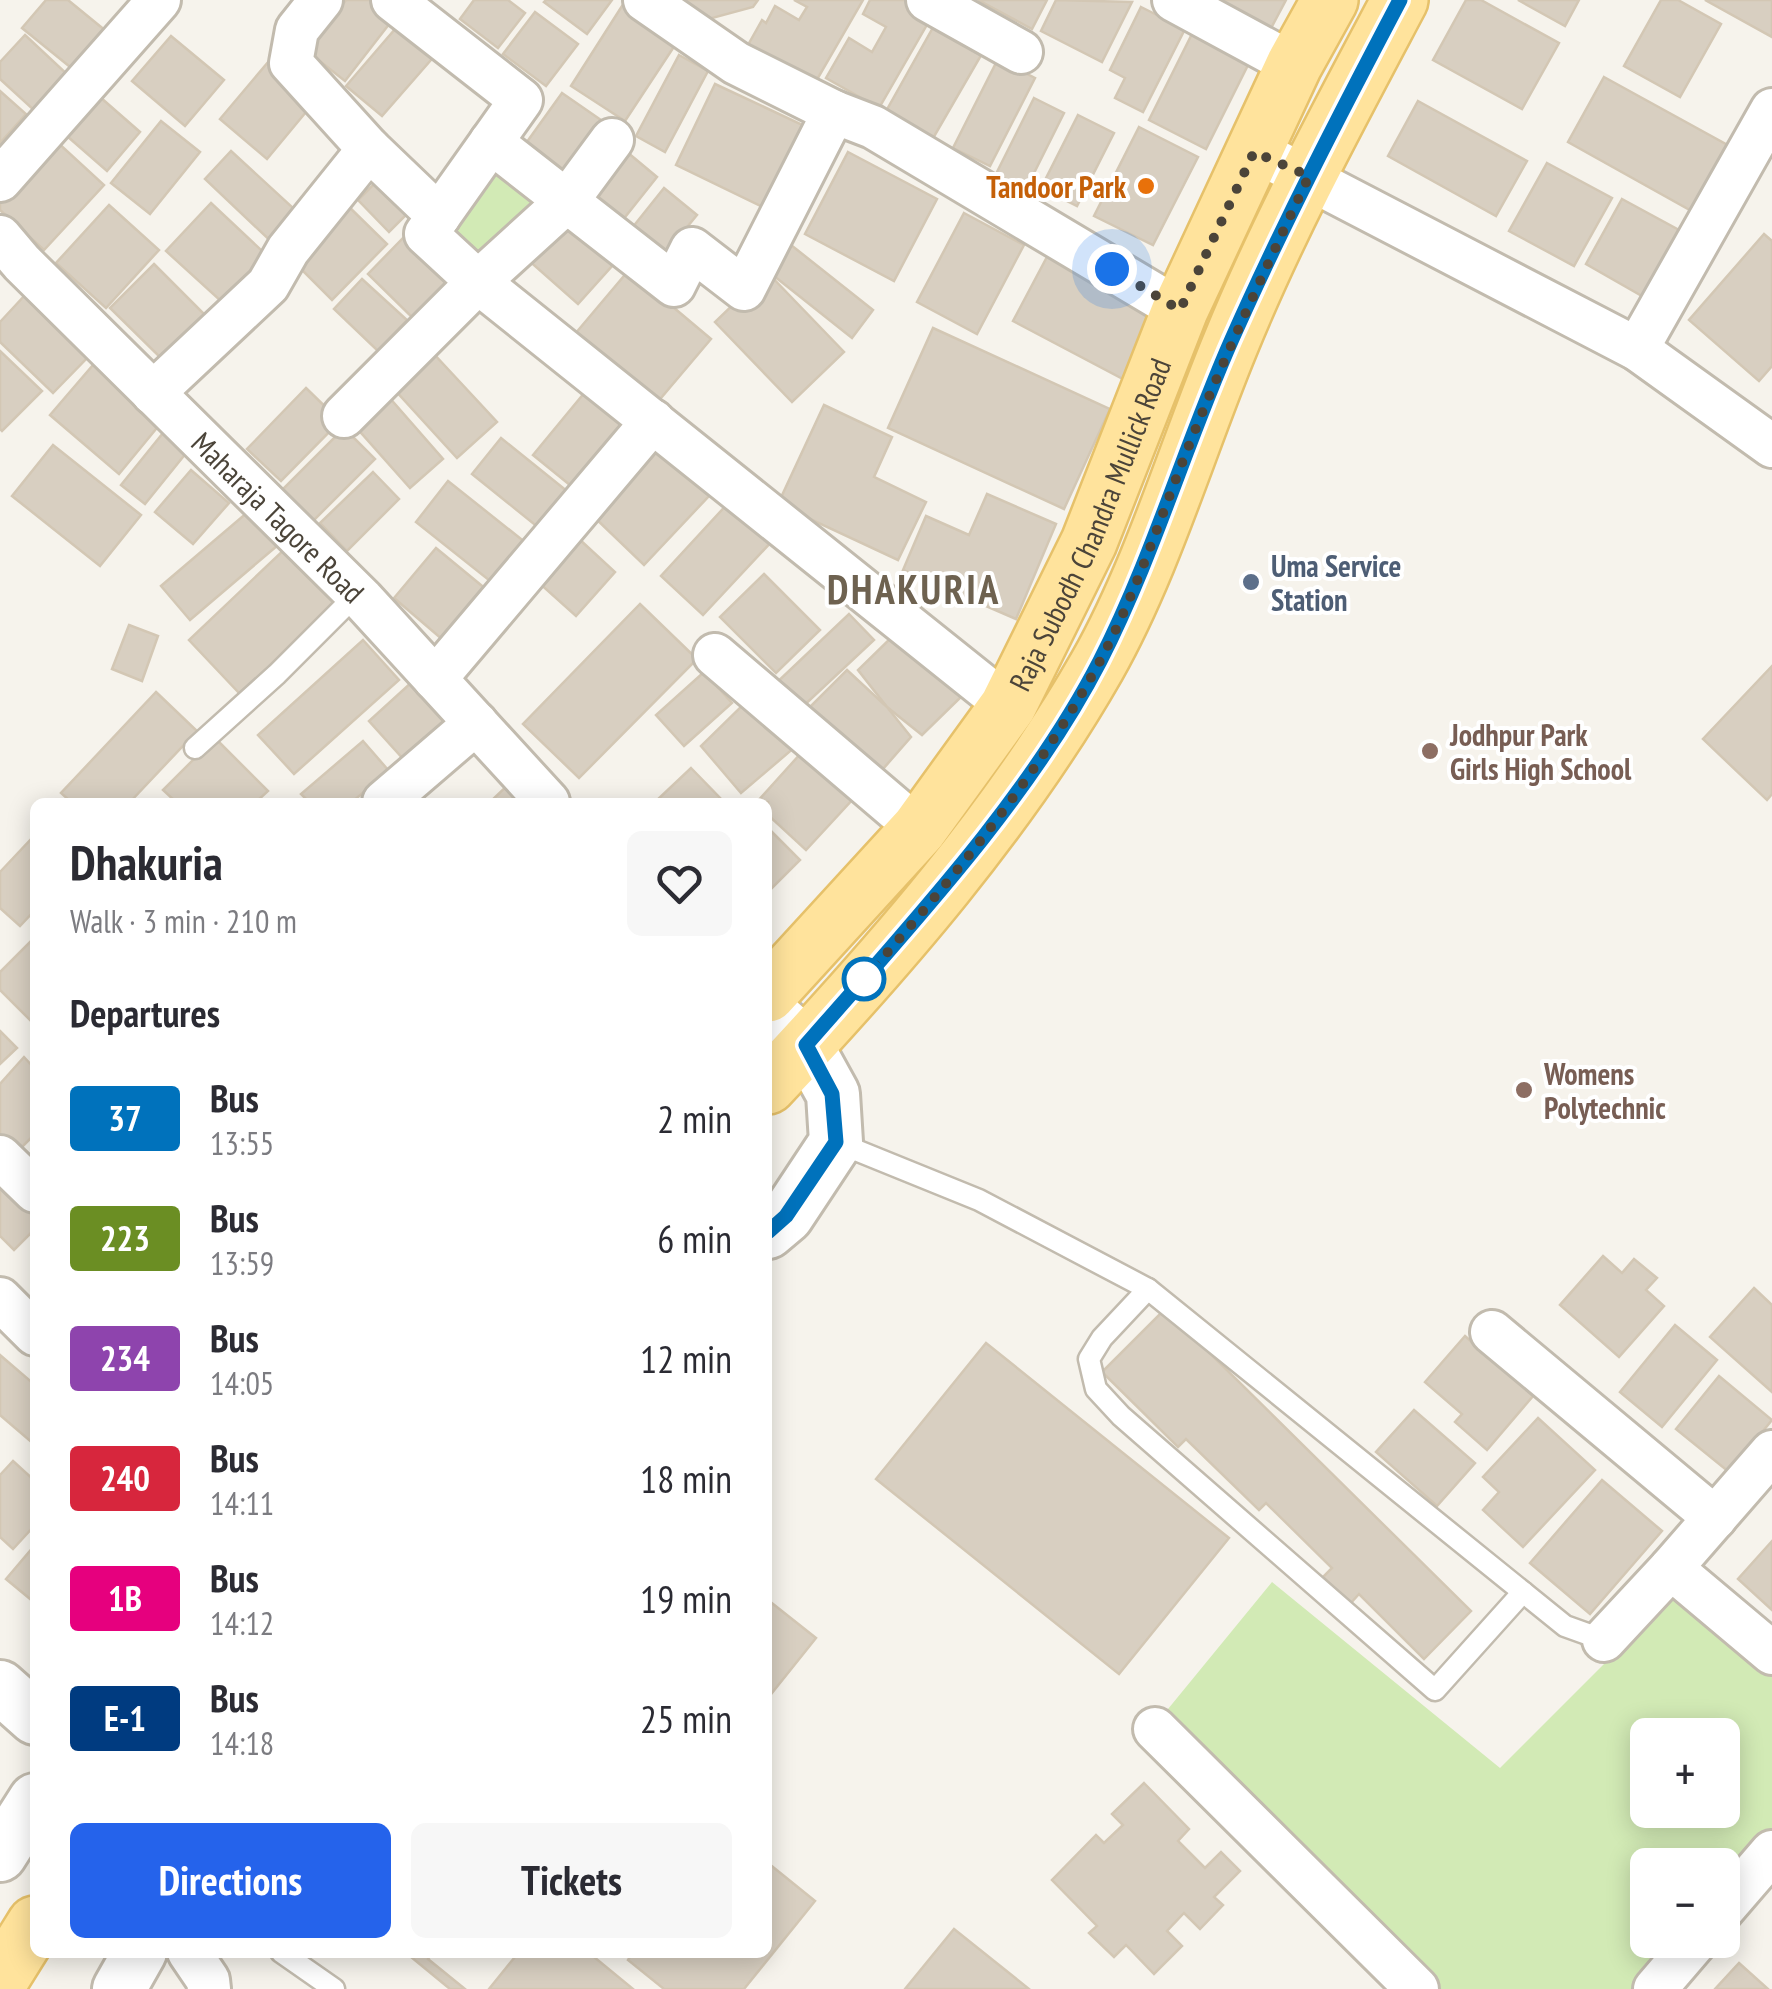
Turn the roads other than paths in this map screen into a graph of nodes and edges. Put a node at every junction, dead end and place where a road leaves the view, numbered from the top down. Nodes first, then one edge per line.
1 (160, 0) edge
2 (322, 0) edge
3 (394, 0) edge
4 (645, 0) edge
5 (928, 0) edge
6 (1174, 0) edge
7 (1330, 0) edge
8 (1400, 0) edge
9 (1021, 52) dead end
10 (1294, 65) junction
11 (1772, 110) edge
12 (834, 112) junction
13 (612, 140) dead end
14 (492, 142) junction
15 (369, 148) junction
16 (1254, 152) junction
17 (1309, 176) junction
18 (0, 180) edge
19 (567, 201) junction
20 (439, 216) junction
21 (7, 262) edge
22 (478, 282) junction
23 (1180, 310) junction
24 (1637, 349) junction
25 (153, 393) junction
26 (344, 416) dead end
27 (652, 421) junction
28 (1772, 446) edge
29 (357, 594) junction
30 (714, 655) dead end
31 (435, 679) junction
32 (1008, 706) junction
33 (476, 723) junction
34 (195, 748) dead end
35 (389, 798) edge
36 (544, 798) edge
37 (919, 829) junction
38 (772, 990) edge
39 (787, 1028) edge
40 (772, 1074) edge
41 (836, 1142) junction
42 (772, 1228) edge
43 (1148, 1289) junction
44 (0, 1299) edge
45 (30, 1329) edge
46 (1492, 1332) dead end
47 (1772, 1452) edge
48 (1715, 1518) junction
49 (1672, 1568) junction
50 (1524, 1592) junction
51 (1604, 1640) joint
52 (1772, 1653) edge
53 (0, 1687) edge
54 (30, 1714) edge
55 (1155, 1730) dead end
56 (30, 1808) edge
57 (1772, 1852) edge
58 (0, 1854) edge
59 (1740, 1889) edge
60 (30, 1932) edge
61 (58, 1958) edge
62 (137, 1958) edge
63 (193, 1958) edge
64 (290, 1958) edge
65 (1681, 1958) edge
66 (0, 1980) edge
67 (38, 1989) edge
68 (119, 1989) edge
69 (210, 1989) edge
70 (334, 1989) edge
71 (1418, 1989) edge
72 (1654, 1989) edge

1 - 18 street
2 - 15 street
3 - 14 street
4 - 12 street
5 - 9 street
6 - 10 street
7 - 10 main road, Raja Subodh Chandra Mullick Road
8 - 17 main road
10 - 16 main road, Raja Subodh Chandra Mullick Road
11 - 24 street
12 - 19 street
12 - 23 street
13 - 19 street
14 - 19 street
14 - 20 street
15 - 20 street
15 - 25 street
16 - 17 street
16 - 23 main road, Raja Subodh Chandra Mullick Road
17 - 24 street
17 - 39 main road
19 - 22 street
20 - 22 street
21 - 25 street, Maharaja Tagore Road
22 - 26 street
22 - 27 street
23 - 32 main road, Raja Subodh Chandra Mullick Road
24 - 28 street
25 - 29 street, Maharaja Tagore Road
27 - 31 street
27 - 32 street
29 - 31 street, Maharaja Tagore Road
29 - 34 lane
30 - 37 street
31 - 33 street, Maharaja Tagore Road
32 - 37 main road, Raja Subodh Chandra Mullick Road
33 - 35 street
33 - 36 street, Maharaja Tagore Road
37 - 38 main road, Raja Subodh Chandra Mullick Road
39 - 40 main road
39 - 41 street
41 - 42 street
41 - 43 lane
43 - 50 lane
43 - 50 lane
44 - 45 street
46 - 48 street
47 - 48 street
48 - 49 street
49 - 51 street
49 - 52 street
50 - 51 lane
53 - 54 street
55 - 71 street
56 - 58 street
57 - 59 street
60 - 66 main road
61 - 67 main road
62 - 68 street
63 - 69 street
64 - 70 lane
65 - 72 street

